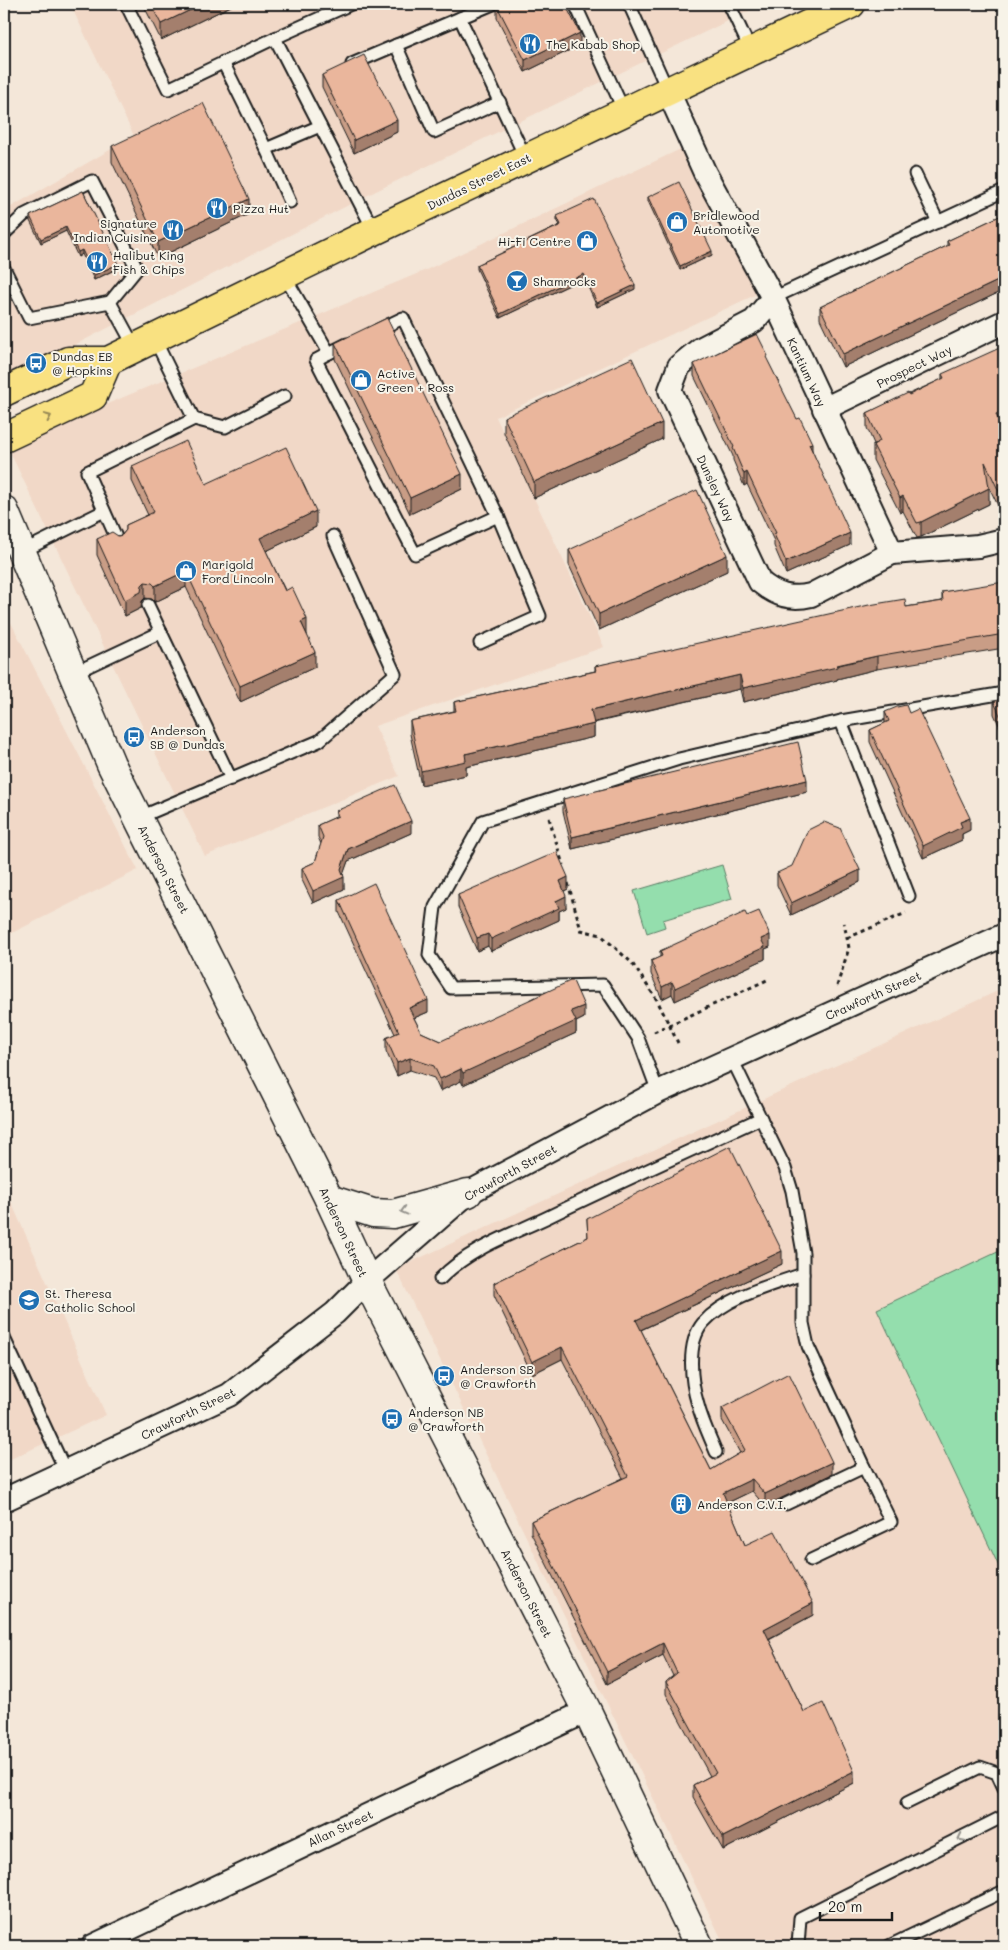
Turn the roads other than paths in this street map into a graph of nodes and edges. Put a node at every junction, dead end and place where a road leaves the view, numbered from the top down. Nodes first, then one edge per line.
1 (126, 4) edge
2 (351, 4) edge
3 (493, 4) edge
4 (575, 4) edge
5 (629, 4) edge
6 (729, 4) edge
7 (851, 4) edge
8 (460, 18) junction
9 (275, 38) junction
10 (396, 45) junction
11 (751, 51) junction
12 (223, 62) junction
13 (340, 69) edge
14 (668, 91) junction
15 (500, 102) junction
16 (624, 112) junction
17 (320, 126) junction
18 (266, 149) junction
19 (526, 158) junction
20 (915, 174) dead end
21 (1004, 191) edge
22 (290, 202) dead end
23 (938, 222) junction
24 (374, 231) junction
25 (4, 234) edge
26 (4, 268) edge
27 (284, 275) junction
28 (773, 298) junction
29 (110, 302) junction
30 (1004, 322) edge
31 (145, 343) junction
32 (329, 353) junction
33 (108, 361) junction
34 (4, 392) edge
35 (285, 396) dead end
36 (824, 409) junction
37 (194, 418) junction
38 (4, 438) edge
39 (4, 510) edge
40 (104, 511) junction
41 (498, 516) junction
42 (332, 536) dead end
43 (1004, 540) edge
44 (119, 544) edge
45 (22, 552) junction
46 (892, 554) junction
47 (148, 605) edge
48 (161, 632) junction
49 (480, 643) dead end
50 (74, 673) junction
51 (1004, 693) edge
52 (841, 721) junction
53 (231, 779) junction
54 (138, 818) junction
55 (909, 896) dead end
56 (1004, 935) edge
57 (732, 1059) junction
58 (658, 1092) junction
59 (761, 1118) junction
60 (468, 1193) junction
61 (329, 1199) junction
62 (803, 1274) junction
63 (440, 1278) dead end
64 (367, 1281) junction
65 (4, 1338) edge
66 (716, 1452) dead end
67 (864, 1467) junction
68 (66, 1472) junction
69 (4, 1500) edge
70 (786, 1504) dead end
71 (811, 1560) dead end
72 (588, 1711) junction
73 (1004, 1788) edge
74 (907, 1803) dead end
75 (1004, 1816) edge
76 (1004, 1892) edge
77 (93, 1946) edge
78 (699, 1946) edge
79 (798, 1946) edge
80 (888, 1946) edge

1 - 12 lane
2 - 9 lane
3 - 8 lane
4 - 16 lane
5 - 14 lane
6 - 11 lane
7 - 11 main road, Dundas Street East
8 - 10 lane
8 - 15 lane
9 - 12 lane
9 - 17 lane
10 - 13 lane
10 - 15 lane
11 - 14 main road, Dundas Street East
12 - 18 lane
14 - 16 main road, Dundas Street East
14 - 28 street, Kantium Way
15 - 19 lane
16 - 19 main road, Dundas Street East
17 - 18 lane
17 - 24 lane
18 - 22 lane
19 - 24 main road, Dundas Street East
20 - 23 lane
21 - 23 lane
23 - 28 lane
24 - 27 main road, Dundas Street East
25 - 29 lane
26 - 29 lane
27 - 31 main road, Dundas Street East
27 - 32 lane
28 - 36 street, Kantium Way
28 - 46 street, Dunsley Way
29 - 31 lane
30 - 36 street, Prospect Way
31 - 33 main road, Dundas Street East
31 - 37 lane
32 - 41 lane
32 - 41 lane
33 - 34 main road, Dundas Street East
38 -> 33 main road
35 - 37 lane
36 - 46 street, Kantium Way
37 - 40 lane
39 - 45 main road, Anderson Street
40 - 44 lane
40 - 45 lane
41 - 49 lane
42 - 53 lane
43 - 46 street
45 - 50 main road, Anderson Street
47 - 48 lane
48 - 50 lane
48 - 53 lane
50 - 54 main road, Anderson Street
51 - 52 lane
52 - 55 lane
52 - 58 lane
53 - 54 lane
54 - 61 main road, Anderson Street
56 - 57 street, Crawforth Street
57 - 58 street, Crawforth Street
57 - 59 lane
58 - 60 street, Crawforth Street
59 - 62 lane
59 - 63 lane
60 -> 61 main road
60 - 64 street, Crawforth Street
61 - 64 main road, Anderson Street
62 - 66 lane
62 - 67 lane
64 - 68 street, Crawforth Street
64 - 72 main road, Anderson Street
65 - 68 lane
67 - 70 lane
67 - 71 lane
68 - 69 street, Crawforth Street
72 - 77 street, Allan Street
72 - 78 main road, Anderson Street
73 - 74 lane
75 -> 79 lane
76 - 80 lane

